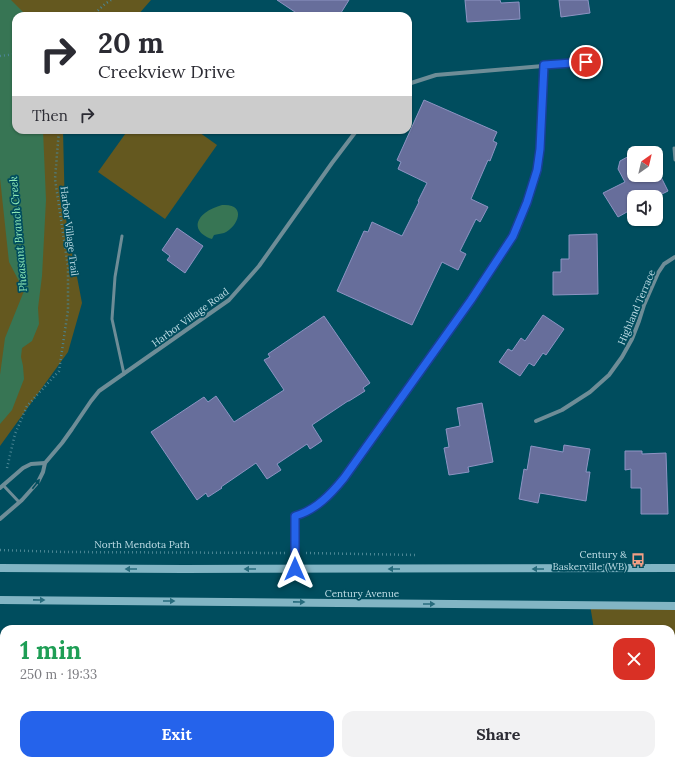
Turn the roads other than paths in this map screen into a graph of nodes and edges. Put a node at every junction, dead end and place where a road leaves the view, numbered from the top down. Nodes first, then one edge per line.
1 (601, 61) dead end
2 (544, 65) junction
3 (412, 83) edge
4 (355, 134) edge
5 (674, 148) edge
6 (675, 160) edge
7 (122, 236) dead end
8 (675, 257) edge
9 (124, 374) junction
10 (536, 420) dead end
11 (45, 463) junction
12 (2, 486) edge
13 (19, 502) junction
14 (0, 519) edge
15 (0, 568) edge
16 (675, 568) edge
17 (295, 569) junction
18 (0, 600) edge
19 (675, 606) edge

1 - 2 street
2 - 3 street
2 - 17 street
4 - 9 street, Harbor Village Road
5 - 6 lane
7 - 9 lane
8 - 10 street, Highland Terrace
9 - 11 street, Harbor Village Road
11 - 12 street
13 -> 11 street, Harbor Village Road
12 - 13 lane
13 - 14 street, Harbor Village Road
17 -> 15 main road
16 -> 17 main road
18 -> 19 main road, Century Avenue

